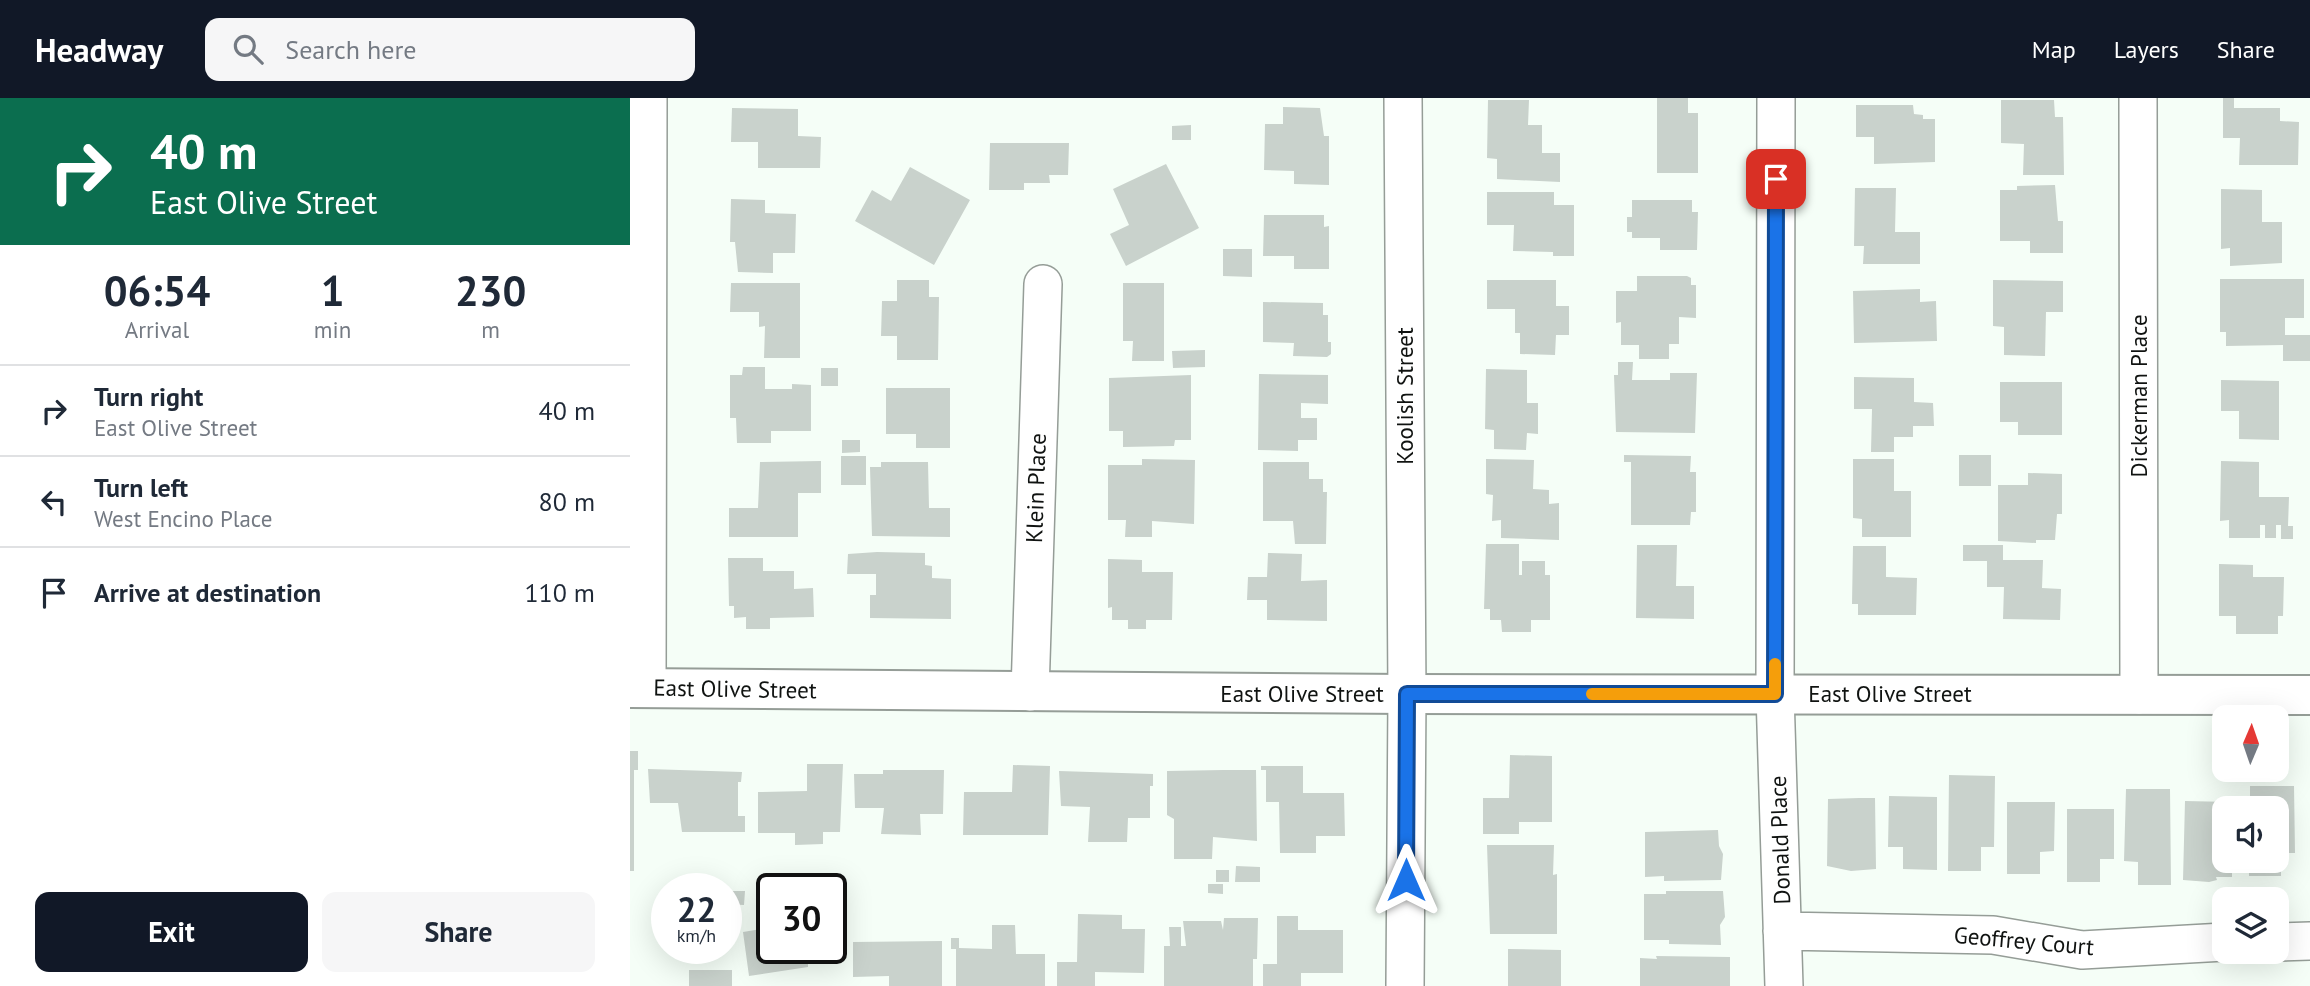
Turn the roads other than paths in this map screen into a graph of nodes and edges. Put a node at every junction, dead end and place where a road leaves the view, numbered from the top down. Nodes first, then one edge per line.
1 (648, 98) edge
2 (1403, 98) edge
3 (1776, 98) edge
4 (2138, 98) edge
5 (1042, 284) dead end
6 (638, 688) edge
7 (1030, 692) junction
8 (1407, 694) junction
9 (1775, 694) junction
10 (2139, 695) junction
11 (2310, 695) edge
12 (1782, 931) junction
13 (2310, 941) edge
14 (2289, 942) edge
15 (2212, 943) edge
16 (1405, 986) edge
17 (1784, 986) edge

1 - 6 street
2 - 8 street, Koolish Street
3 - 9 street, Donald Place
4 - 10 street, Dickerman Place
5 - 7 street, Klein Place
6 - 7 street, East Olive Street
7 - 8 street, East Olive Street
8 - 9 street, East Olive Street
8 - 16 street, Koolish Street
9 - 10 street, East Olive Street
9 - 12 street, Donald Place
10 - 11 street, East Olive Street
12 - 15 street, Geoffrey Court
12 - 17 street, Donald Place
13 - 14 street

